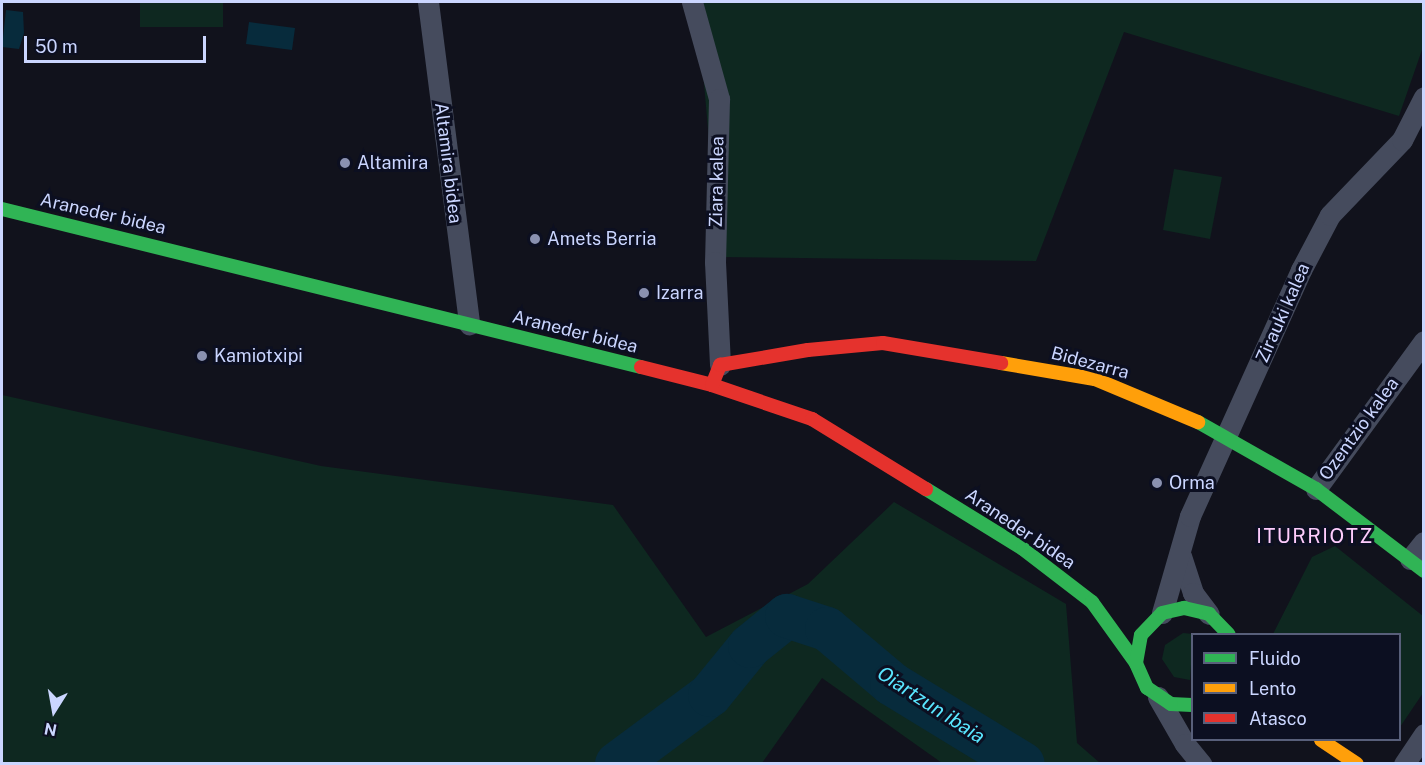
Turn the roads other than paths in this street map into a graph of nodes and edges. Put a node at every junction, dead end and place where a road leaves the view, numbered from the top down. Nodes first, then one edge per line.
1 (428, 2) edge
2 (692, 2) edge
3 (1424, 97) edge
4 (2, 209) edge
5 (469, 324) junction
6 (1424, 341) edge
7 (716, 375) junction
8 (1227, 437) junction
9 (1316, 489) junction
10 (1424, 542) edge
11 (1180, 553) junction
12 (1417, 565) edge
13 (1092, 602) junction
14 (1114, 610) dead end
15 (1209, 614) junction
16 (1159, 615) junction
17 (1134, 616) dead end
18 (1227, 633) edge
19 (1136, 663) junction
20 (1158, 698) junction
21 (1191, 705) edge
22 (1191, 717) edge
23 (1424, 734) edge
24 (1323, 741) edge
25 (1185, 744) junction
26 (1201, 764) edge
27 (1357, 764) edge
28 (1404, 764) edge

1 - 5 street, Altamira bidea
2 - 7 street, Ziara kalea
3 - 8 street, Zirauki kalea
4 - 5 street, Araneder bidea
5 - 7 street, Araneder bidea
6 - 9 street, Ozentzio kalea
7 - 8 street, Bidezarra
7 - 13 street, Araneder bidea
8 - 9 street, Bidezarra
8 - 11 street, Zirauki kalea
9 - 12 street, Bidezarra
10 - 12 street
11 - 15 street
11 - 16 street, Zirauki kalea
13 - 14 street, Araneder bidea
13 - 19 street, Araneder bidea
15 - 16 street
15 - 18 street
16 - 17 street
16 - 19 street
19 - 20 street, Araneder bidea
20 - 21 street
20 - 25 street
22 - 25 street
23 - 28 street
24 - 27 street
25 - 26 street

